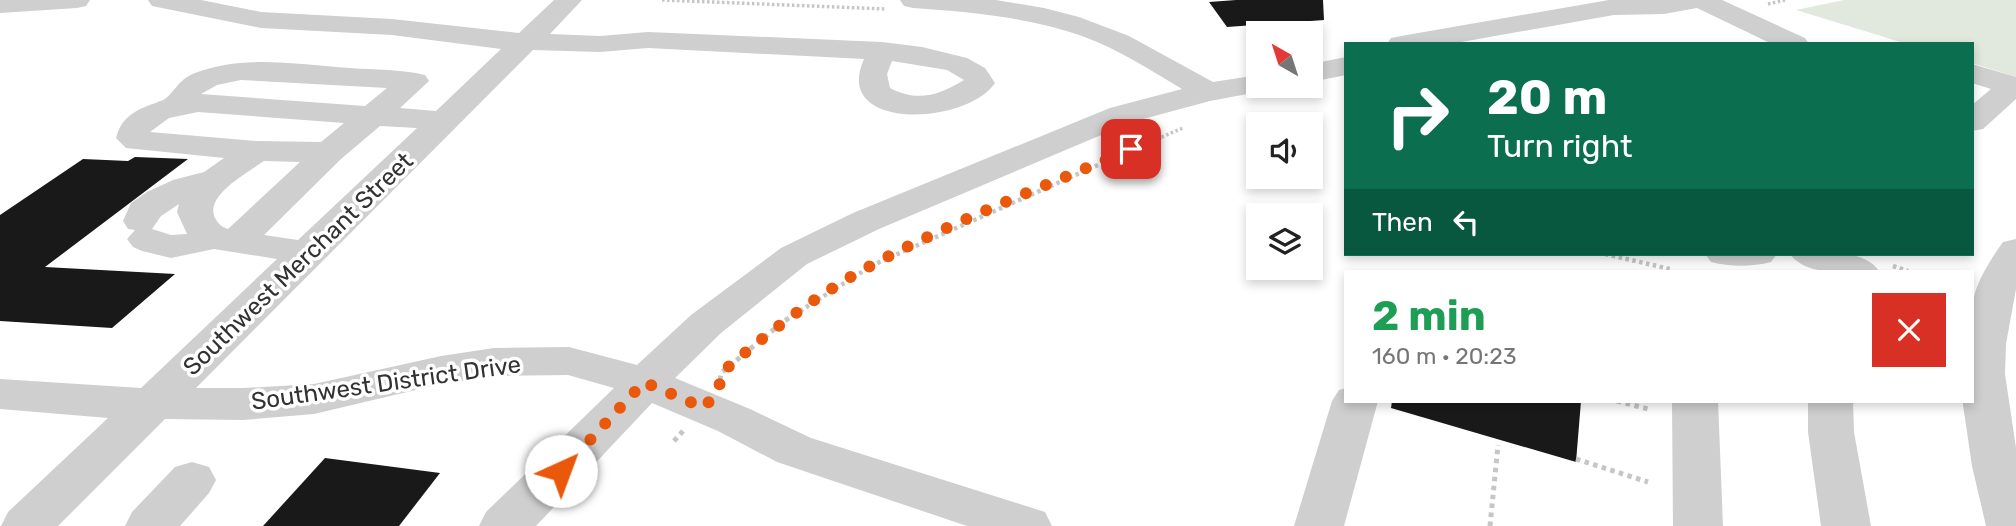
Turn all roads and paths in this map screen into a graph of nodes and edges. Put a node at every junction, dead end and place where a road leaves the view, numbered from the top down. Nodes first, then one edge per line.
1 (77, 0) edge
2 (161, 0) edge
3 (569, 0) edge
4 (913, 0) edge
5 (1699, 0) edge
6 (0, 5) edge
7 (1664, 6) junction
8 (1413, 42) edge
9 (1488, 42) edge
10 (1791, 42) edge
11 (528, 43) junction
12 (882, 51) dead end
13 (1344, 53) edge
14 (1323, 58) edge
15 (1344, 66) edge
16 (1323, 71) edge
17 (1246, 74) edge
18 (1974, 74) edge
19 (2014, 86) edge
20 (1246, 88) edge
21 (187, 104) junction
22 (1194, 106) junction
23 (374, 116) junction
24 (1974, 120) edge
25 (445, 121) junction
26 (257, 151) junction
27 (329, 152) junction
28 (214, 181) junction
29 (225, 239) junction
30 (2016, 250) edge
31 (309, 253) junction
32 (1614, 256) edge
33 (1816, 256) edge
34 (1853, 266) edge
35 (1670, 269) dead end
36 (1993, 315) edge
37 (644, 382) junction
38 (0, 394) edge
39 (1354, 403) edge
40 (1625, 403) edge
41 (1695, 403) edge
42 (1830, 403) edge
43 (152, 404) junction
44 (1648, 409) dead end
45 (689, 425) junction
46 (1497, 445) dead end
47 (1577, 459) dead end
48 (561, 471) junction
49 (192, 480) dead end
50 (1648, 482) dead end
51 (966, 517) edge
52 (26, 526) edge
53 (150, 526) edge
54 (504, 526) edge
55 (542, 526) edge
56 (1027, 526) edge
57 (1319, 526) edge
58 (1490, 526) edge
59 (1698, 526) edge
60 (1846, 526) edge
61 (2011, 526) edge

1 - 6 street
2 - 11 street
3 - 11 street, Southwest Merchant Street
4 - 22 street
5 - 7 street
5 - 10 street
7 - 8 street
7 - 9 street
11 - 12 street
11 - 25 street, Southwest Merchant Street
13 - 14 street
15 - 16 street
17 - 22 street
18 - 19 street
19 - 24 street
20 - 22 street
21 - 23 street
21 - 23 street
21 - 26 street
22 - 37 street
22 - 45 path
23 - 25 street
23 - 27 street
25 - 31 street, Southwest Merchant Street
26 - 27 street
26 - 28 street
27 - 29 street
28 - 29 street
28 - 29 street
29 - 31 street
30 - 36 street
31 - 43 street, Southwest Merchant Street
32 - 35 path
33 - 34 street
36 - 61 street
37 - 43 street, Southwest District Drive
37 - 45 street, Southwest District Drive
37 - 48 street
38 - 43 street, Southwest District Drive
39 - 57 street
40 - 44 path
41 - 59 street
42 - 60 street
43 - 52 street, Southwest Merchant Street
45 - 51 street, Southwest District Drive
46 - 58 path
47 - 50 path
48 - 54 street
48 - 55 street
49 - 53 street
51 - 56 street, Southwest District Drive

